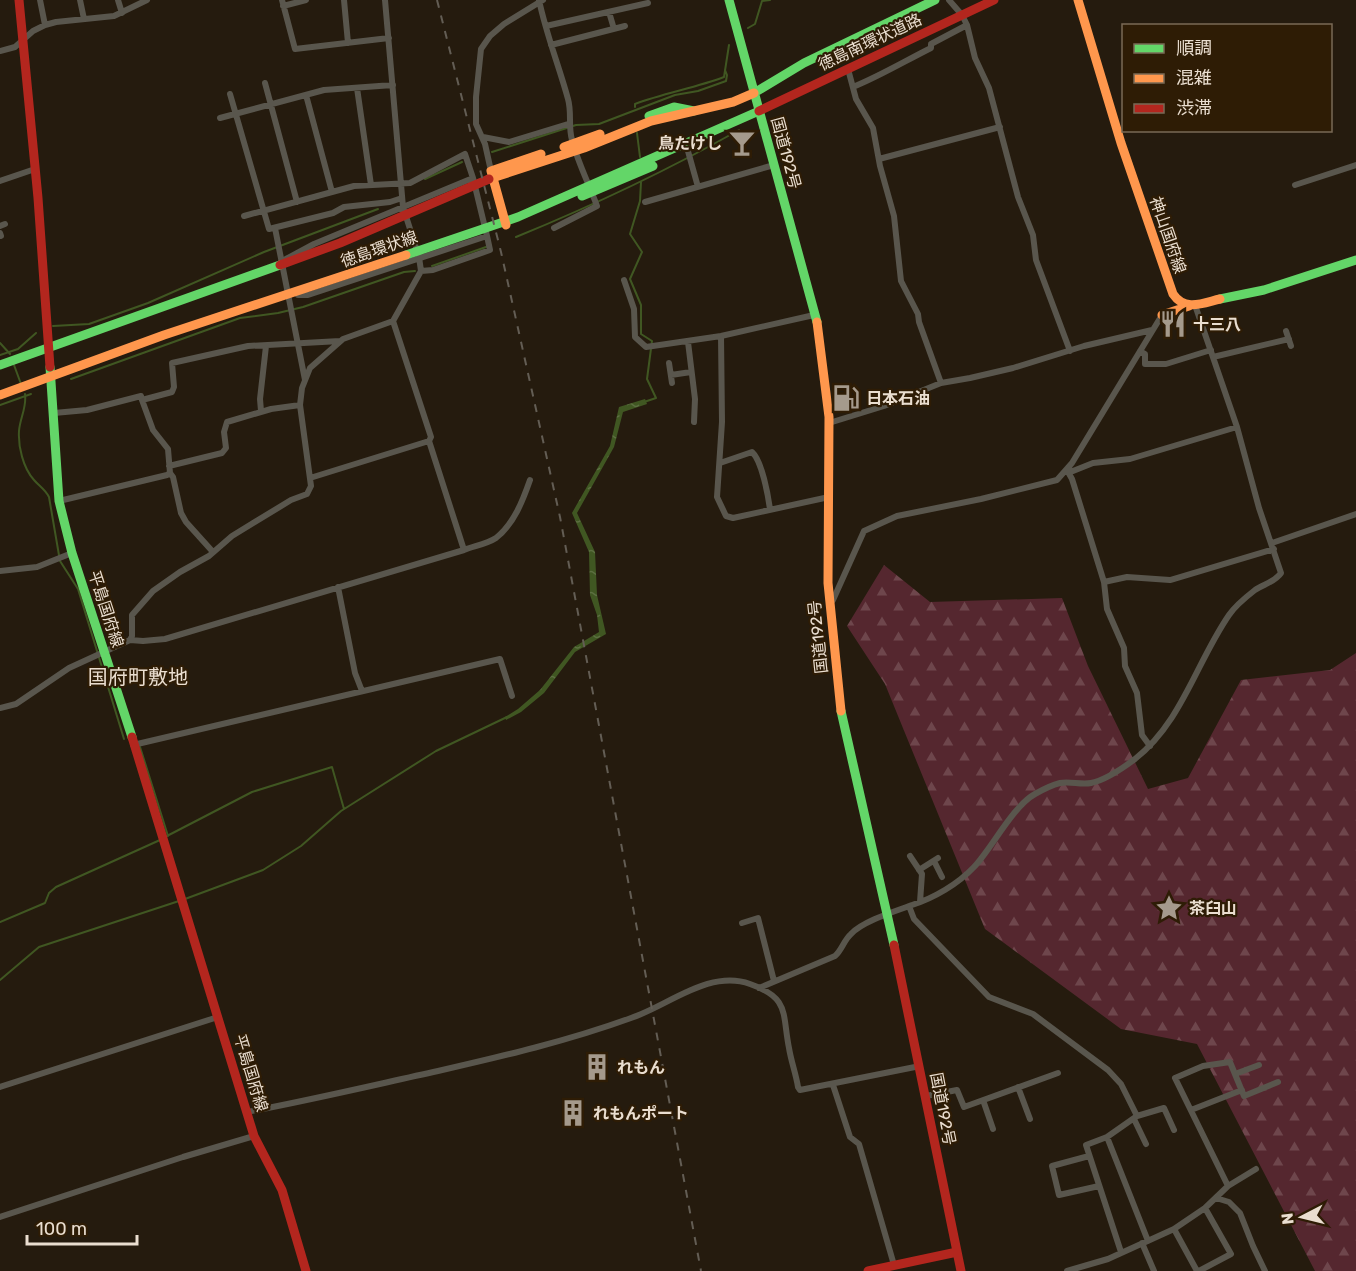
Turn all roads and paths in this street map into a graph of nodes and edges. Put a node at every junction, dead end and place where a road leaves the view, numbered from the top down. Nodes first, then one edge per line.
1 (19, 0) edge
2 (40, 0) edge
3 (80, 0) edge
4 (118, 0) edge
5 (147, 0) edge
6 (306, 0) edge
7 (344, 0) edge
8 (385, 0) edge
9 (729, 0) edge
10 (935, 0) edge
11 (949, 0) edge
12 (994, 0) edge
13 (1078, 0) edge
14 (540, 1) edge
15 (283, 3) edge
16 (648, 3) dead end
17 (609, 12) junction
18 (122, 13) junction
19 (962, 15) junction
20 (84, 19) junction
21 (45, 25) junction
22 (967, 25) junction
23 (546, 26) junction
24 (625, 26) dead end
25 (614, 29) junction
26 (388, 38) junction
27 (23, 42) junction
28 (348, 43) junction
29 (551, 45) junction
30 (0, 51) edge
31 (848, 69) junction
32 (265, 83) dead end
33 (393, 85) junction
34 (853, 87) junction
35 (357, 88) junction
36 (754, 93) junction
37 (230, 94) dead end
38 (306, 95) junction
39 (270, 104) junction
40 (759, 111) junction
41 (696, 112) junction
42 (236, 114) junction
43 (220, 118) dead end
44 (569, 126) junction
45 (1000, 127) junction
46 (483, 137) junction
47 (573, 144) junction
48 (686, 144) junction
49 (879, 159) junction
50 (774, 165) junction
51 (1356, 165) edge
52 (35, 169) junction
53 (491, 171) junction
54 (473, 178) junction
55 (0, 181) edge
56 (401, 184) junction
57 (371, 185) junction
58 (1295, 185) dead end
59 (698, 187) junction
60 (332, 192) junction
61 (402, 198) junction
62 (595, 199) junction
63 (297, 202) junction
64 (645, 202) dead end
65 (403, 207) junction
66 (263, 211) junction
67 (244, 216) dead end
68 (275, 228) junction
69 (554, 228) dead end
70 (487, 236) junction
71 (419, 257) junction
72 (1356, 260) edge
73 (281, 263) junction
74 (421, 271) junction
75 (624, 280) dead end
76 (1173, 294) junction
77 (289, 295) junction
78 (1192, 305) junction
79 (814, 315) junction
80 (1162, 315) junction
81 (393, 321) junction
82 (1152, 330) junction
83 (1287, 331) dead end
84 (722, 336) junction
85 (341, 341) junction
86 (688, 342) junction
87 (298, 343) junction
88 (266, 346) junction
89 (48, 348) junction
90 (1211, 350) junction
91 (1070, 351) junction
92 (1140, 351) junction
93 (1213, 357) junction
94 (669, 363) dead end
95 (0, 365) edge
96 (691, 372) junction
97 (671, 375) junction
98 (51, 376) junction
99 (305, 381) junction
100 (941, 382) junction
101 (672, 383) dead end
102 (0, 394) edge
103 (142, 400) junction
104 (300, 405) junction
105 (261, 411) junction
106 (54, 413) junction
107 (694, 422) dead end
108 (829, 423) junction
109 (1237, 427) junction
110 (429, 441) junction
111 (720, 463) junction
112 (169, 469) junction
113 (1067, 470) junction
114 (310, 478) junction
115 (530, 480) dead end
116 (829, 497) junction
117 (59, 501) junction
118 (771, 509) junction
119 (1356, 514) edge
120 (1273, 546) junction
121 (464, 550) junction
122 (213, 552) junction
123 (72, 553) junction
124 (0, 571) edge
125 (1104, 582) junction
126 (338, 587) junction
127 (830, 606) junction
128 (130, 640) junction
129 (100, 653) junction
130 (362, 691) junction
131 (512, 696) dead end
132 (0, 708) edge
133 (133, 745) junction
134 (1150, 746) junction
135 (910, 856) dead end
136 (920, 870) junction
137 (942, 877) dead end
138 (920, 902) junction
139 (909, 906) junction
140 (888, 914) junction
141 (741, 923) dead end
142 (774, 981) junction
143 (759, 988) junction
144 (218, 1017) junction
145 (1259, 1065) dead end
146 (920, 1066) junction
147 (1058, 1073) dead end
148 (1234, 1074) junction
149 (1278, 1082) dead end
150 (833, 1085) junction
151 (0, 1087) edge
152 (1018, 1087) junction
153 (1242, 1090) junction
154 (926, 1096) junction
155 (984, 1100) junction
156 (1191, 1110) junction
157 (247, 1112) junction
158 (1136, 1118) junction
159 (1030, 1119) dead end
160 (993, 1129) dead end
161 (1174, 1130) dead end
162 (254, 1136) junction
163 (1107, 1137) junction
164 (1146, 1144) dead end
165 (1089, 1156) junction
166 (1256, 1169) dead end
167 (1099, 1186) junction
168 (1228, 1186) junction
169 (1215, 1198) junction
170 (1205, 1208) junction
171 (0, 1217) edge
172 (1174, 1229) junction
173 (1145, 1242) junction
174 (957, 1252) junction
175 (1121, 1252) junction
176 (894, 1265) junction
177 (306, 1271) edge
178 (868, 1271) edge
179 (961, 1271) edge
180 (1069, 1271) edge
181 (1154, 1271) edge
182 (1198, 1271) edge
183 (1265, 1271) edge

1 - 27 main road, 平島国府線
2 - 21 street
3 - 20 street
4 - 18 street
5 - 18 street
6 - 15 street
7 - 28 street
8 - 26 street
9 - 36 main road, 国道192号
10 - 36 main road, 徳島南環状道路
11 - 19 street
12 - 19 main road, 徳島南環状道路
13 - 76 main road, 神山国府線
14 - 23 street
14 - 46 street
15 - 28 street
16 - 17 street
17 - 23 street
17 - 25 street
18 - 20 street
19 - 22 street
19 - 31 main road, 徳島南環状道路
20 - 21 street
21 - 27 street
22 - 34 street
22 - 45 street
23 - 29 street
24 - 25 street
25 - 29 street
26 - 28 street
26 - 33 street
27 - 30 street
27 - 52 main road, 平島国府線
29 - 44 street
31 - 34 street
31 - 40 main road, 徳島南環状道路
32 - 39 street
33 - 35 street
33 - 56 street
34 - 49 street
35 - 38 street
35 - 57 street
36 - 40 main road, 国道192号
36 - 41 main road, 徳島環状線
37 - 42 street
38 - 39 street
38 - 60 street
39 - 42 street
39 - 63 street
40 - 48 main road, 徳島環状線
40 - 50 main road, 国道192号
41 - 47 main road
41 - 73 main road, 徳島環状線
42 - 43 street
42 - 66 street
44 - 46 street
44 - 47 street
45 - 49 street
45 - 91 street
46 - 53 street
47 - 53 main road
47 - 62 street
48 - 59 street
48 - 62 main road
48 - 77 main road, 徳島環状線
49 - 100 street
50 - 59 street
50 - 79 main road, 国道192号
51 - 58 street
52 - 55 street
52 - 89 main road, 平島国府線
53 - 62 main road
54 - 56 street
54 - 65 street
54 - 70 street
56 - 57 street
56 - 61 street
57 - 60 street
59 - 64 street
60 - 63 street
61 - 65 street
61 - 68 street
62 - 69 street
63 - 66 street
65 - 71 street
65 - 73 street
66 - 67 street
66 - 68 street
68 - 73 street
70 - 71 street
70 - 74 street
71 - 74 street
71 - 77 street
72 - 78 main road
73 - 77 street
73 - 89 main road, 徳島環状線
74 - 81 street
75 - 86 street
76 - 78 main road, 神山国府線
76 - 80 main road
77 - 87 street
77 - 98 main road, 徳島環状線
78 - 80 main road
78 - 90 street
79 - 84 street
79 - 108 main road, 国道192号
80 - 82 street
81 - 85 street
81 - 110 street
82 - 91 street
82 - 92 street
83 - 93 street
84 - 86 street
84 - 111 street
85 - 87 street
85 - 99 street
86 - 96 street
87 - 88 street
87 - 99 street
88 - 103 street
88 - 105 street
89 - 95 main road, 徳島環状線
89 - 98 main road, 平島国府線
90 - 92 street
90 - 93 street
91 - 100 street
92 - 113 street
93 - 109 street
94 - 97 street
96 - 97 street
96 - 107 street
97 - 101 street
98 - 102 main road, 徳島環状線
98 - 106 main road, 平島国府線
99 - 104 street
100 - 108 street
103 - 106 street
103 - 112 street
104 - 105 street
104 - 114 street
105 - 112 street
106 - 117 main road, 平島国府線
108 - 116 main road, 国道192号
109 - 113 street
109 - 120 street
110 - 114 street
110 - 121 street
111 - 118 street
111 - 118 street
112 - 117 street
112 - 122 street
113 - 125 street
113 - 127 street
114 - 122 street
115 - 121 street
116 - 118 street
116 - 127 main road, 国道192号
117 - 123 main road, 平島国府線
119 - 120 street
120 - 125 street
120 - 134 street
121 - 126 street
122 - 128 street
123 - 124 street
123 - 129 main road, 平島国府線
125 - 134 street
126 - 128 street
126 - 130 street
127 - 140 main road, 国道192号
128 - 129 street
129 - 132 street
129 - 133 main road, 平島国府線
130 - 131 street
130 - 133 street
133 - 144 main road, 平島国府線
134 - 138 street
135 - 136 street
136 - 137 street
136 - 138 street
138 - 139 street
139 - 140 street
139 - 158 street
140 - 142 street
140 - 146 main road, 国道192号
141 - 142 street
142 - 143 street
143 - 150 street
143 - 157 street
144 - 151 street
144 - 157 main road, 平島国府線
145 - 148 street
146 - 150 street
146 - 154 main road, 国道192号
147 - 152 street
148 - 153 street
148 - 156 street
149 - 153 street
150 - 176 street
152 - 155 street
152 - 159 street
153 - 156 street
154 - 155 street
154 - 174 main road, 国道192号
155 - 160 street
156 - 168 street
157 - 162 main road, 平島国府線
158 - 161 street
158 - 163 street
158 - 164 street
162 - 171 street
162 - 177 main road, 平島国府線
163 - 165 street
163 - 173 street
165 - 167 street
165 - 167 street
166 - 168 street
167 - 175 street
168 - 169 street
169 - 170 street
169 - 183 street
170 - 172 street
170 - 182 street
172 - 173 street
172 - 182 street
173 - 175 street
173 - 181 street
174 - 176 main road
174 - 179 main road, 国道192号
175 - 180 street
176 - 178 main road

